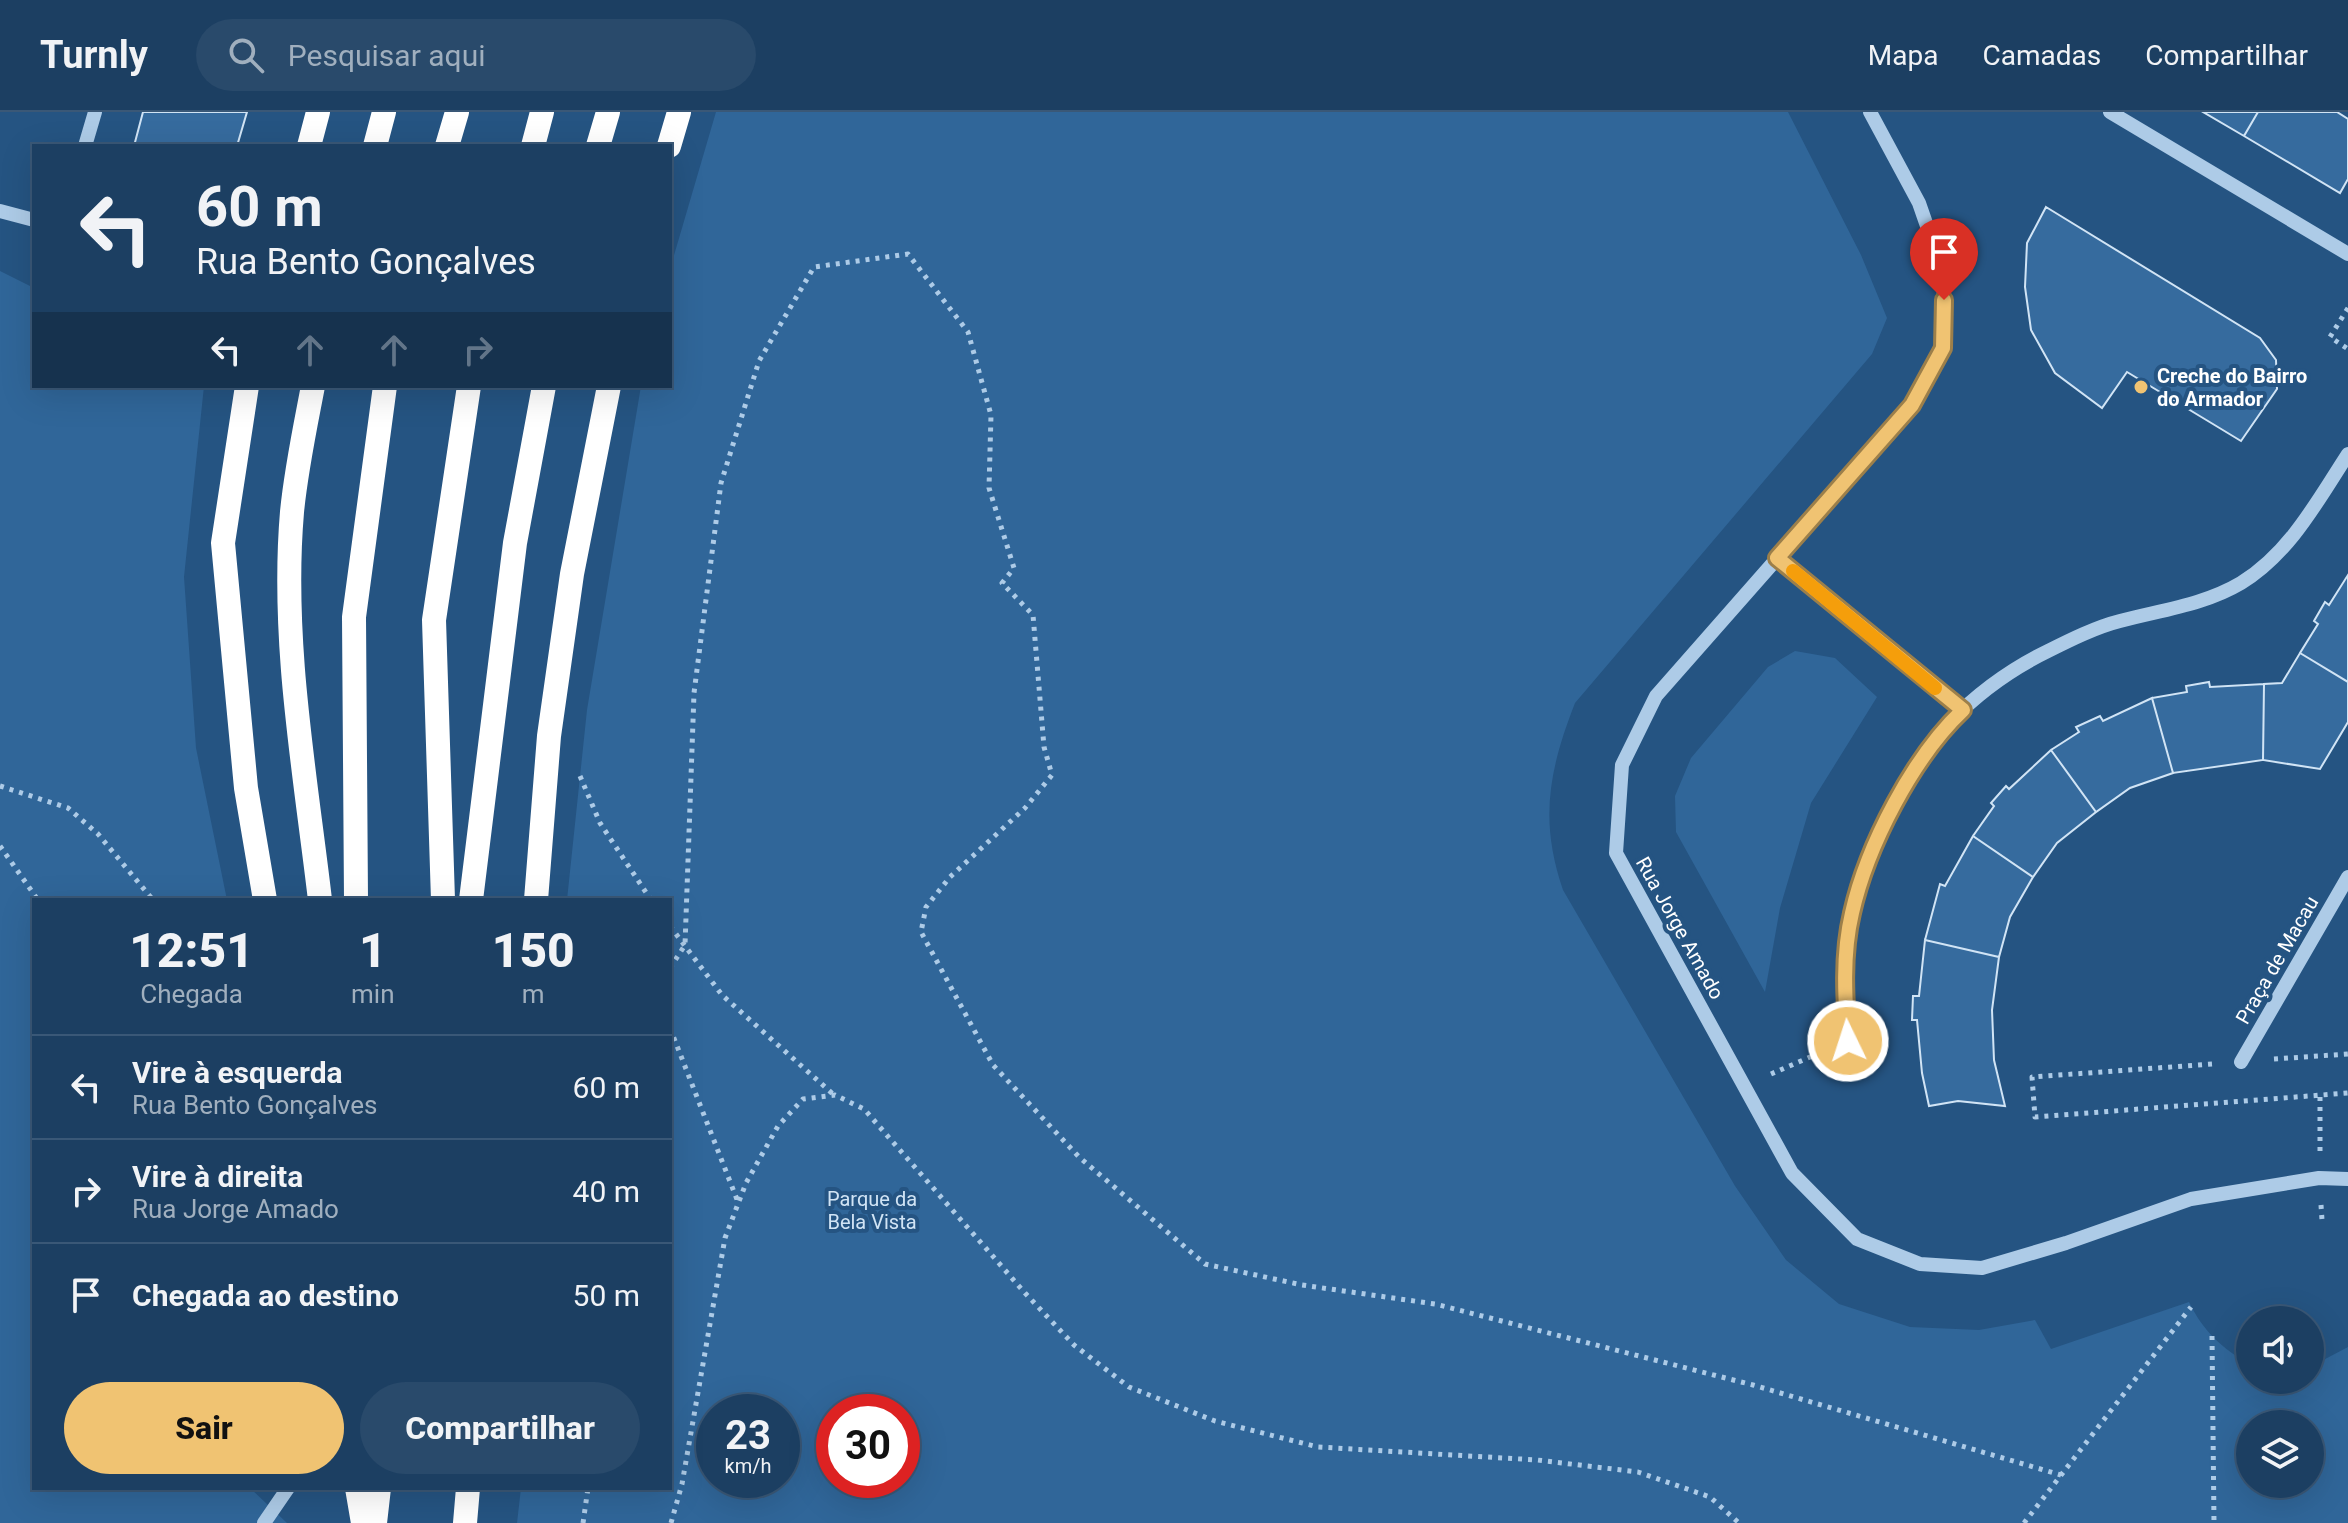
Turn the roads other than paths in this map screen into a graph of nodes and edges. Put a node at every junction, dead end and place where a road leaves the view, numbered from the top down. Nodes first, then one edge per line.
1 (95, 112) edge
2 (318, 112) edge
3 (384, 112) edge
4 (457, 112) edge
5 (542, 112) edge
6 (608, 112) edge
7 (679, 112) edge
8 (1870, 112) edge
9 (2110, 112) edge
10 (86, 144) edge
11 (310, 144) edge
12 (376, 144) edge
13 (448, 144) edge
14 (534, 144) edge
15 (599, 144) edge
16 (670, 144) edge
17 (0, 211) edge
18 (32, 219) edge
19 (2348, 254) edge
20 (247, 388) edge
21 (313, 388) edge
22 (385, 388) edge
23 (469, 388) edge
24 (544, 388) edge
25 (609, 388) edge
26 (2348, 454) edge
27 (1777, 558) junction
28 (1963, 710) junction
29 (2348, 877) edge
30 (265, 898) edge
31 (320, 898) edge
32 (356, 898) edge
33 (443, 898) edge
34 (471, 898) edge
35 (536, 898) edge
36 (1848, 1041) road end
37 (2241, 1062) road end
38 (2348, 1179) edge
39 (287, 1490) edge
40 (358, 1490) edge
41 (368, 1490) edge
42 (378, 1490) edge
43 (468, 1490) edge
44 (264, 1523) edge
45 (369, 1523) edge
46 (465, 1523) edge

1 - 10 street
2 - 11 highway
3 - 12 highway
4 - 13 highway
5 - 14 highway
6 - 15 highway
7 - 16 highway
8 - 27 street, Rua Jorge Amado
9 - 19 street
17 - 18 street
20 - 30 highway
21 - 31 highway
22 - 32 highway
23 - 33 highway
24 - 34 highway
25 - 35 highway
26 - 28 street
27 - 28 street
27 - 38 street, Rua Jorge Amado
28 - 36 street
29 - 37 street, Praça de Macau
39 - 44 street
40 - 45 highway
41 - 45 highway
42 - 45 highway
43 - 46 highway

